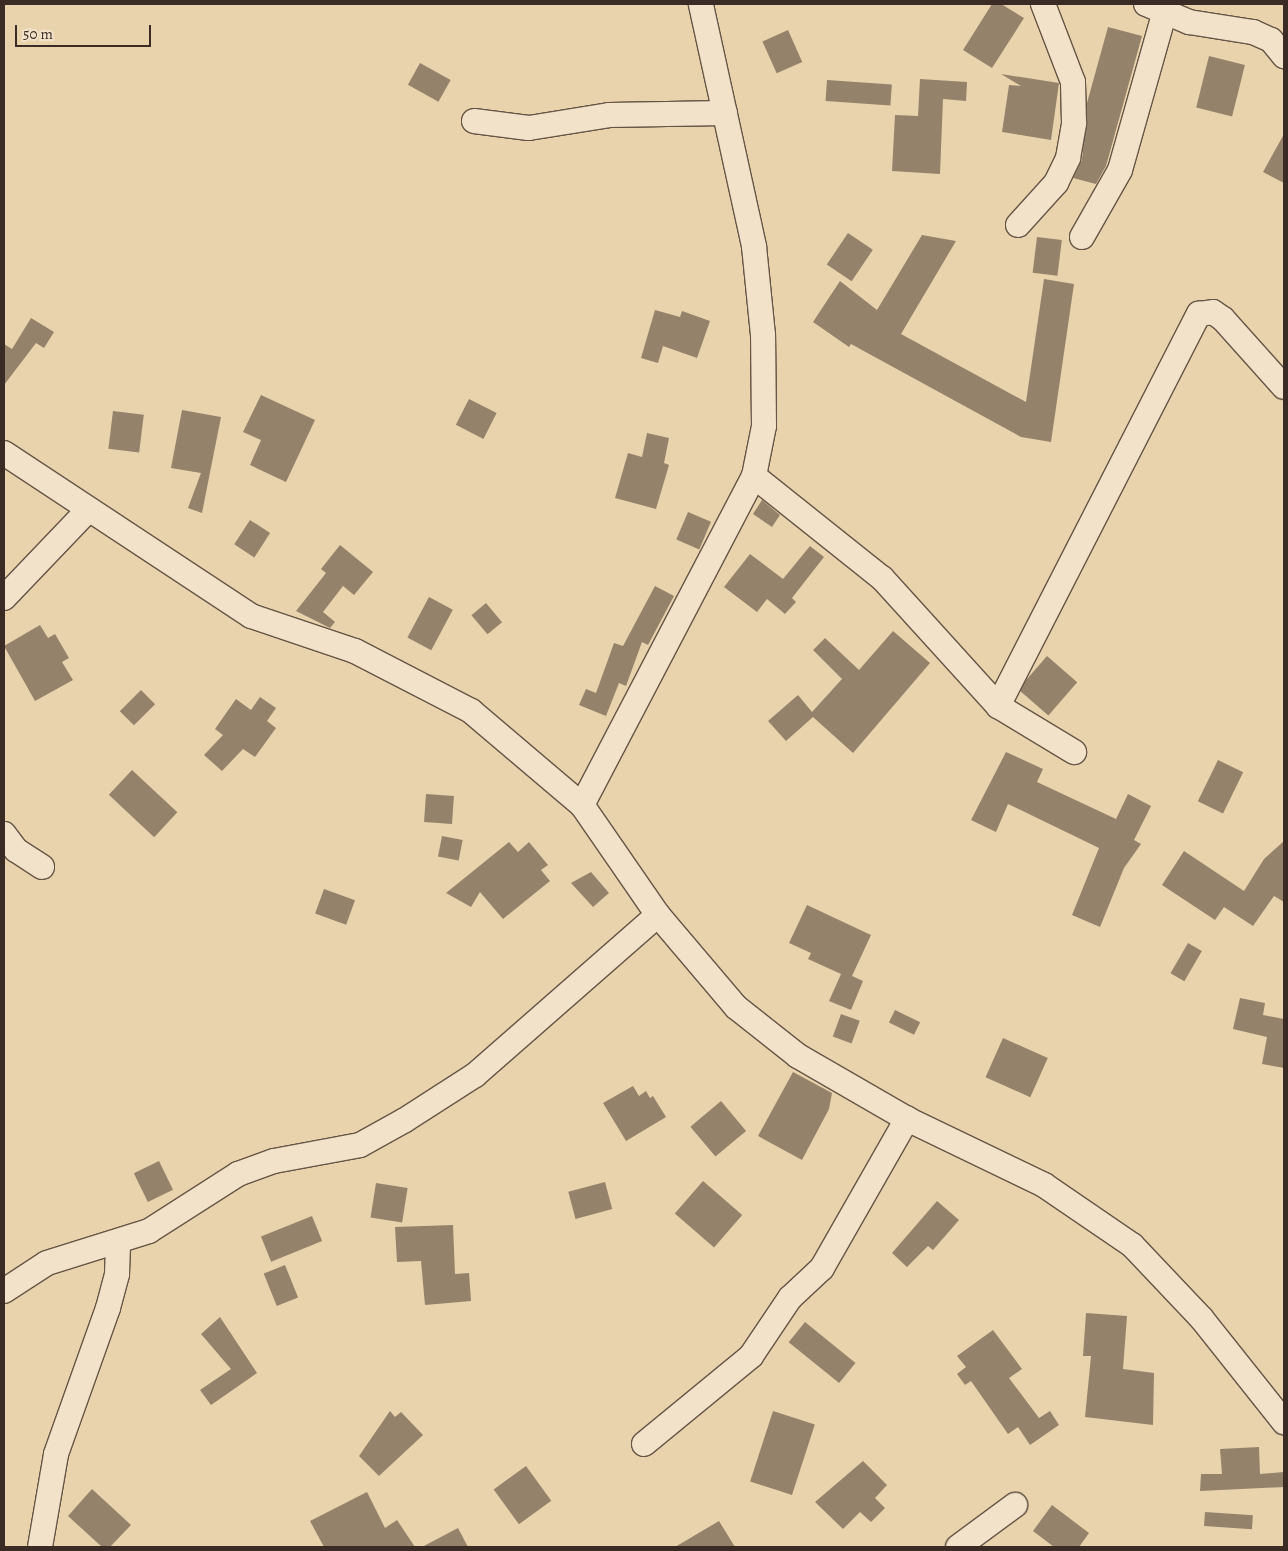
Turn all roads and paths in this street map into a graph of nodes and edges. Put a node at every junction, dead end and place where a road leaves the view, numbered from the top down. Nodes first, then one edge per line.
1 (701, 4) edge
2 (1043, 4) edge
3 (1155, 9) edge
4 (1284, 56) edge
5 (725, 112) junction
6 (474, 121) dead end
7 (1018, 226) dead end
8 (1082, 237) dead end
9 (1284, 387) edge
10 (4, 453) edge
11 (754, 476) junction
12 (87, 511) junction
13 (4, 598) edge
14 (998, 706) junction
15 (1074, 752) dead end
16 (582, 805) junction
17 (4, 834) edge
18 (42, 867) dead end
19 (658, 915) junction
20 (907, 1119) junction
21 (118, 1243) junction
22 (4, 1291) edge
23 (1284, 1422) edge
24 (644, 1444) dead end
25 (1015, 1505) dead end
26 (40, 1547) edge
27 (958, 1547) edge

1 - 5 street
2 - 7 street
3 - 4 street
3 - 8 street
5 - 6 street
5 - 11 street
9 - 14 street
10 - 12 street
11 - 14 street
11 - 16 street
12 - 13 street
12 - 16 street
14 - 15 street
16 - 19 street
17 - 18 street
19 - 20 street
19 - 21 street
20 - 23 street
20 - 24 street
21 - 22 street
21 - 26 street
25 - 27 street

